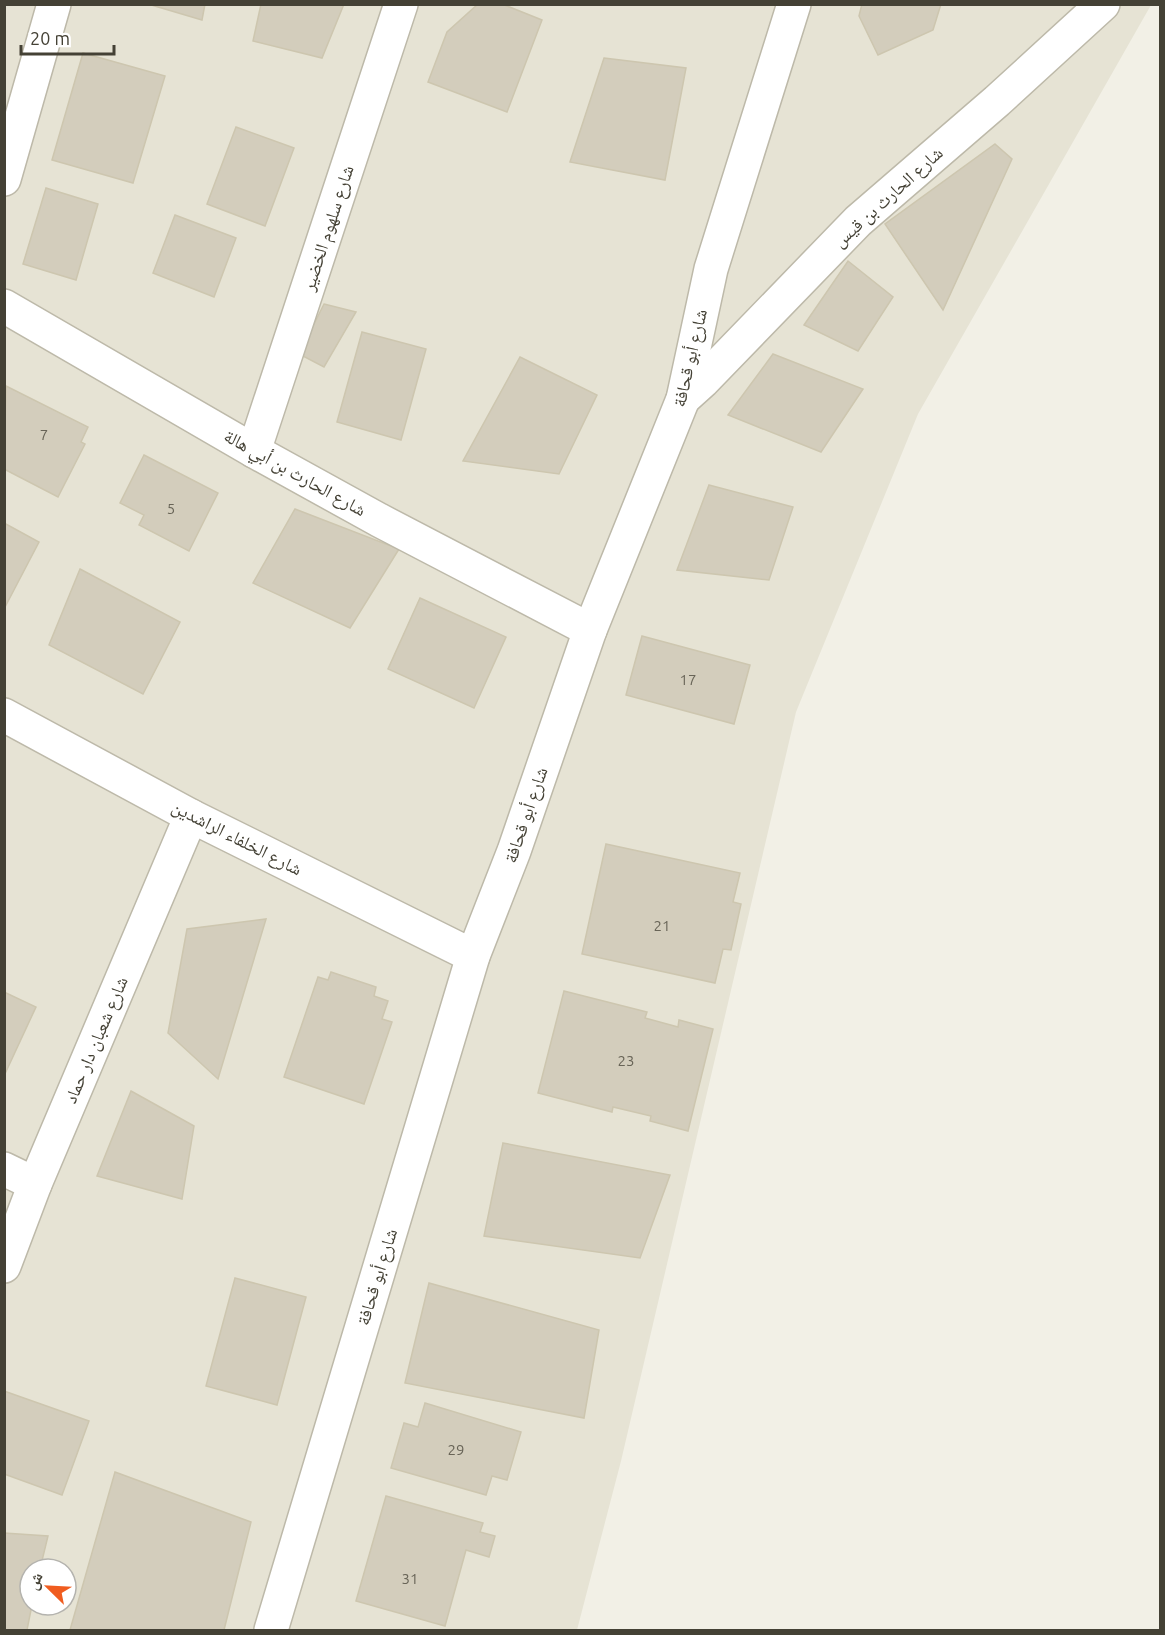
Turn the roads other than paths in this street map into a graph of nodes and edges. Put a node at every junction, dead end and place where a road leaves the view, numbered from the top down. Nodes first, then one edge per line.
1 (54, 4) edge
2 (401, 4) edge
3 (794, 4) edge
4 (1103, 4) edge
5 (4, 179) edge
6 (4, 306) edge
7 (683, 399) junction
8 (254, 451) junction
9 (590, 630) junction
10 (4, 715) edge
11 (191, 816) junction
12 (473, 956) junction
13 (4, 1169) edge
14 (35, 1184) junction
15 (4, 1266) edge
16 (271, 1630) edge

1 - 5 street
2 - 8 street, شارع سلهوم الخضير
3 - 7 street, شارع أبو قحافة
4 - 7 street, شارع الحارث بن قيس
6 - 8 street, شارع الحارث بن أبي هالة
7 - 9 street, شارع أبو قحافة
8 - 9 street, شارع الحارث بن أبي هالة
9 - 12 street, شارع أبو قحافة
10 - 11 street, شارع الخلفاء الراشدين
11 - 12 street, شارع الخلفاء الراشدين
11 - 14 street, شارع شعبان دار حماد
12 - 16 street, شارع أبو قحافة
13 - 14 street
14 - 15 street, شارع شعبان دار حماد

